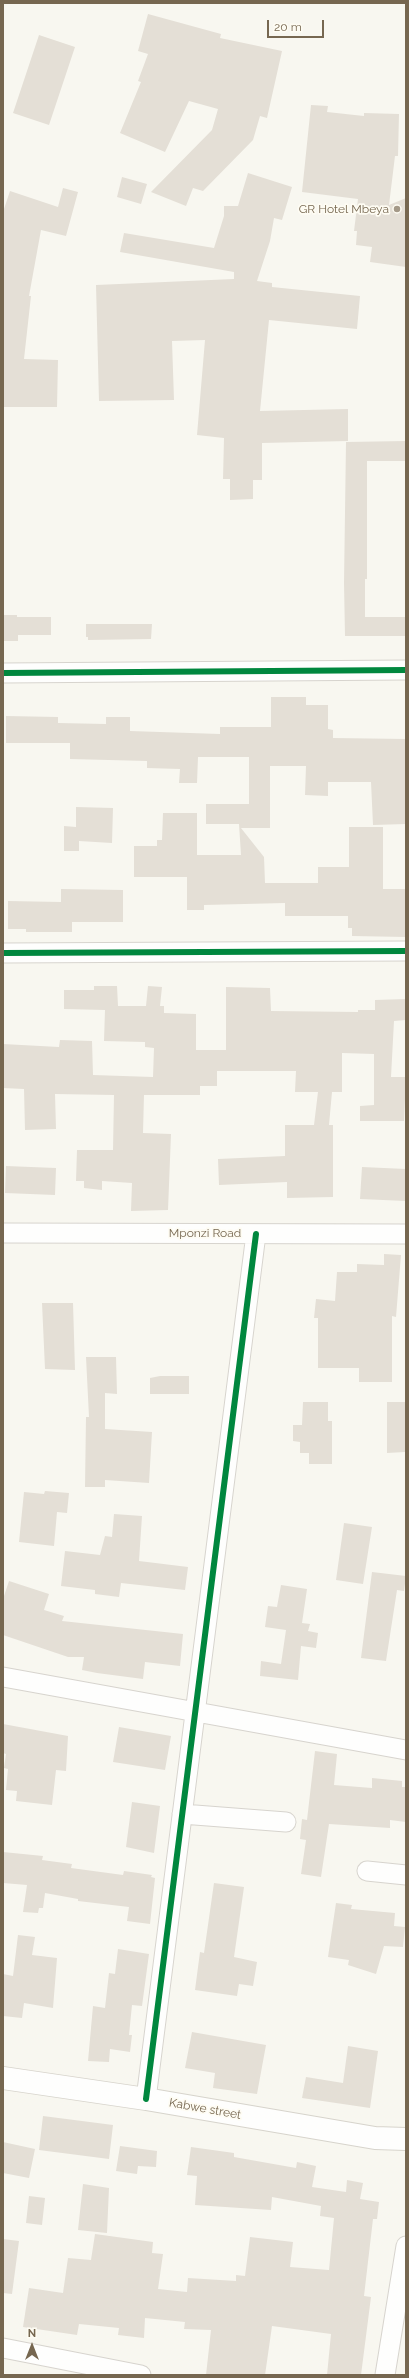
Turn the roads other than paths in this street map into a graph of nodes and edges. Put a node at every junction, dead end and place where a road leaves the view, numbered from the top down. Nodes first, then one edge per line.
1 (406, 670) edge
2 (3, 674) edge
3 (406, 952) edge
4 (3, 954) edge
5 (3, 1233) edge
6 (256, 1234) junction
7 (406, 1234) edge
8 (3, 1677) edge
9 (195, 1712) junction
10 (406, 1750) edge
11 (182, 1814) junction
12 (286, 1822) dead end
13 (367, 1871) dead end
14 (406, 1875) edge
15 (3, 2078) edge
16 (146, 2099) junction
17 (406, 2139) edge
18 (406, 2251) edge
19 (3, 2348) edge
20 (141, 2375) edge
21 (385, 2375) edge

1 - 2 street
3 - 4 street
5 - 6 street, Mponzi Road
6 - 7 street, Mponzi Road
6 - 9 street
8 - 9 street
9 - 10 street
9 - 11 street
11 - 12 street
11 - 16 street
13 - 14 street
15 - 16 main road, Kabwe street
16 - 17 main road, Kabwe street
18 - 21 street
19 - 20 street

